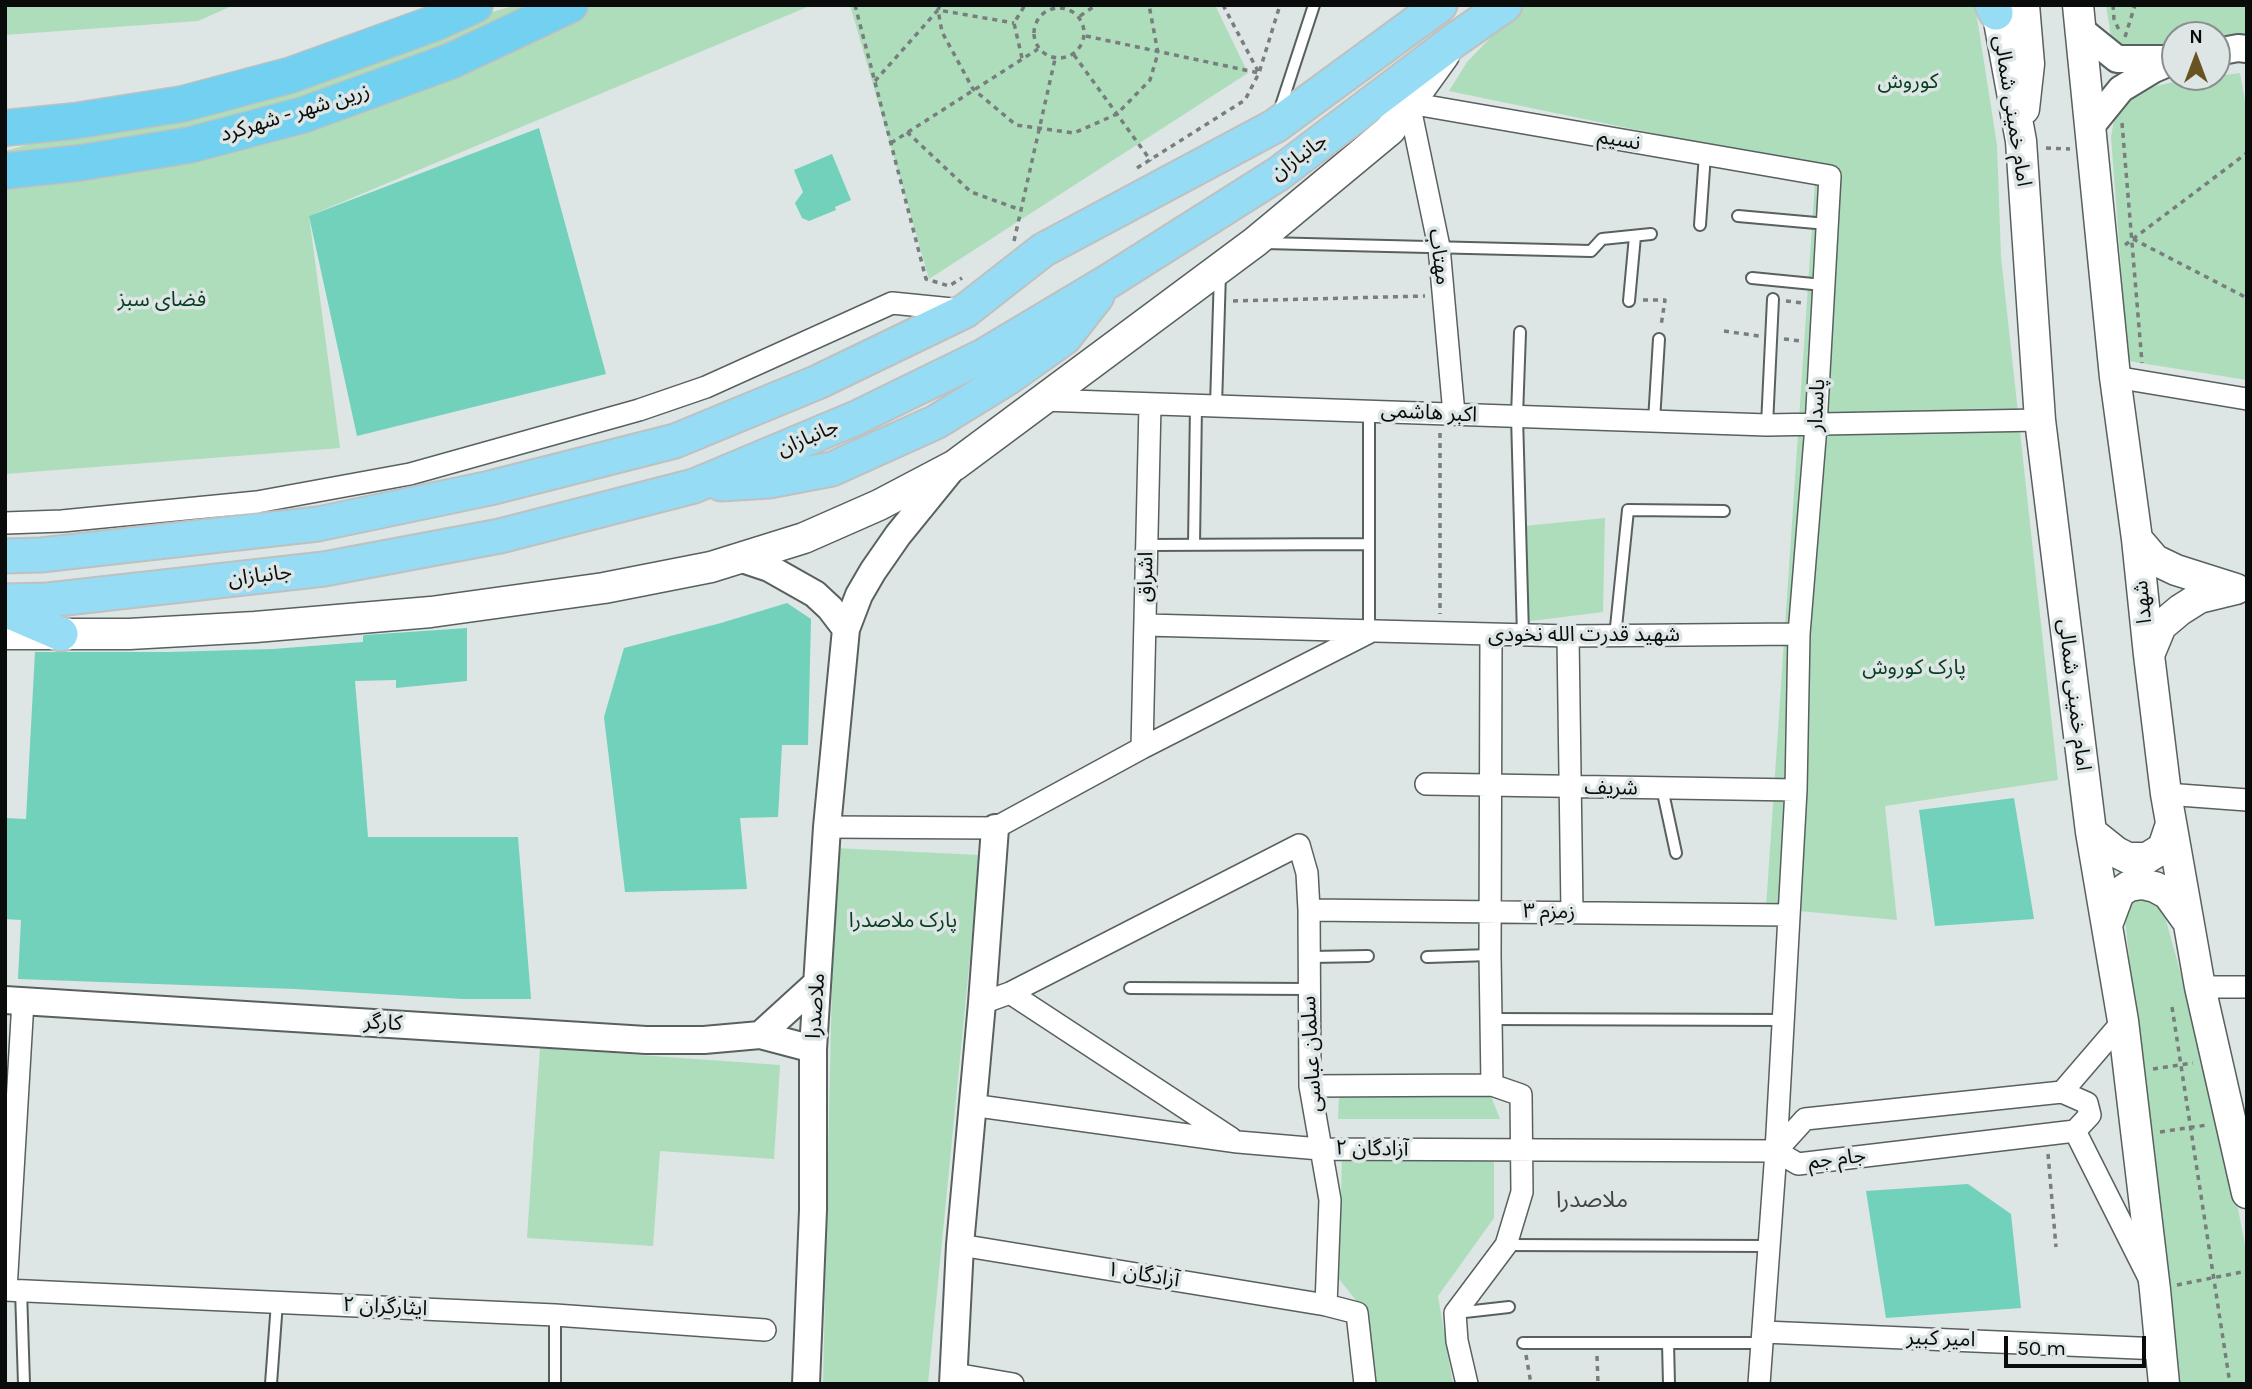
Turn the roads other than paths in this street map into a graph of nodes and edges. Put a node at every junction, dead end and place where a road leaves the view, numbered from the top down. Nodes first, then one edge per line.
1 (475, 5) edge
2 (569, 5) edge
3 (1314, 5) edge
4 (1440, 5) edge
5 (1505, 5) edge
6 (2002, 7) edge
7 (2080, 17) edge
8 (1455, 40) junction
9 (2161, 60) edge
10 (2161, 66) edge
11 (1409, 103) junction
12 (2091, 126) junction
13 (1275, 127) junction
14 (5, 128) edge
15 (1705, 155) junction
16 (5, 171) edge
17 (1830, 176) joint
18 (1738, 216) dead end
19 (1827, 224) junction
20 (1700, 225) dead end
21 (1651, 234) dead end
22 (1634, 236) junction
23 (1255, 242) junction
24 (1439, 247) junction
25 (1220, 268) junction
26 (1752, 278) dead end
27 (1823, 285) junction
28 (1773, 299) road end
29 (1629, 300) road end
30 (965, 311) junction
31 (1520, 332) dead end
32 (1659, 339) road end
33 (2129, 380) junction
34 (2247, 399) edge
35 (1042, 400) junction
36 (1150, 405) junction
37 (1206, 406) junction
38 (1369, 410) junction
39 (1447, 414) junction
40 (1517, 416) junction
41 (2040, 420) junction
42 (1654, 421) junction
43 (1767, 425) junction
44 (1816, 425) junction
45 (955, 464) junction
46 (490, 488) junction
47 (1724, 511) dead end
48 (5, 523) edge
49 (500, 536) junction
50 (2137, 539) junction
51 (1367, 544) junction
52 (1146, 545) junction
53 (1194, 545) junction
54 (5, 556) edge
55 (739, 558) junction
56 (2242, 590) edge
57 (5, 601) edge
58 (5, 610) edge
59 (1146, 625) junction
60 (846, 629) junction
61 (1369, 632) junction
62 (5, 634) edge
63 (61, 634) junction
64 (1799, 634) junction
65 (1491, 635) junction
66 (1523, 635) junction
67 (1567, 636) junction
68 (1615, 637) junction
69 (2149, 655) junction
70 (1142, 748) junction
71 (1426, 784) dead end
72 (1491, 786) junction
73 (1570, 787) junction
74 (1662, 788) junction
75 (1796, 790) junction
76 (2166, 794) junction
77 (2247, 800) edge
78 (2171, 824) junction
79 (827, 827) junction
80 (995, 828) junction
81 (2091, 832) junction
82 (1676, 853) dead end
83 (1309, 910) junction
84 (1491, 911) junction
85 (1572, 912) junction
86 (1789, 915) junction
87 (2188, 923) junction
88 (2107, 925) junction
89 (1490, 955) junction
90 (1368, 956) dead end
91 (1311, 957) junction
92 (1427, 957) dead end
93 (817, 983) junction
94 (2200, 987) junction
95 (2247, 987) edge
96 (1130, 988) dead end
97 (1308, 989) junction
98 (1010, 993) junction
99 (14, 1000) edge
100 (982, 1003) junction
101 (1490, 1018) junction
102 (1783, 1020) junction
103 (2123, 1021) junction
104 (760, 1035) junction
105 (813, 1049) junction
106 (1492, 1085) junction
107 (1310, 1086) junction
108 (2062, 1092) junction
109 (971, 1105) junction
110 (2075, 1131) junction
111 (1238, 1142) junction
112 (1320, 1149) junction
113 (1520, 1151) junction
114 (1776, 1151) junction
115 (2246, 1184) edge
116 (960, 1245) junction
117 (1506, 1245) junction
118 (1768, 1246) junction
119 (11, 1290) edge
120 (2155, 1290) junction
121 (277, 1302) junction
122 (1326, 1305) junction
123 (1509, 1307) dead end
124 (1455, 1313) junction
125 (555, 1315) junction
126 (765, 1330) dead end
127 (1764, 1337) junction
128 (1523, 1343) road end
129 (1668, 1343) junction
130 (2161, 1349) junction
131 (954, 1379) edge
132 (24, 1384) edge
133 (271, 1384) edge
134 (555, 1384) edge
135 (806, 1384) edge
136 (1013, 1384) edge
137 (1365, 1384) edge
138 (1468, 1384) edge
139 (1669, 1384) edge
140 (1759, 1384) edge
141 (2164, 1384) edge

1 - 14 highway, زرین شهر - شهرکرد
2 - 16 highway, زرین شهر - شهرکرد
3 - 13 lane
4 - 13 main road, جانبازان
5 - 8 main road, جانبازان
6 - 41 main road, امام خمینی شمالی
7 - 9 street
7 - 12 main road, شهدا
8 - 11 main road
8 - 49 main road, جانبازان
10 - 12 street
11 - 15 street, نسیم
11 - 23 main road
11 - 24 street, مهتاب
12 - 33 main road, شهدا
13 - 30 main road, جانبازان
15 - 17 street, نسیم
15 - 20 lane
17 - 19 street, پاسدار
18 - 19 lane
19 - 27 street, پاسدار
21 - 22 lane
22 - 24 lane
22 - 29 lane
23 - 24 lane
23 - 25 main road
24 - 39 street, مهتاب
25 - 35 main road
25 - 37 lane
26 - 27 lane
27 - 44 street, پاسدار
28 - 43 lane
30 - 46 main road, جانبازان
30 - 48 street
31 - 40 lane
32 - 42 lane
33 - 34 street
33 - 50 main road, شهدا
35 - 36 street, اکبر هاشمی
35 - 45 main road
36 - 37 street, اکبر هاشمی
36 - 52 street, اشراق
37 - 38 street, اکبر هاشمی
37 - 53 lane
38 - 39 street, اکبر هاشمی
38 - 51 lane
39 - 40 street, اکبر هاشمی
40 - 42 street, اکبر هاشمی
40 - 66 lane
41 - 44 street, اکبر هاشمی
41 - 81 main road, امام خمینی شمالی
42 - 43 street, اکبر هاشمی
43 - 44 street, اکبر هاشمی
44 - 64 street, پاسدار
45 - 55 main road
45 - 60 street, ملاصدرا
46 - 49 main road
46 - 54 main road, جانبازان
47 - 68 lane
49 - 57 main road, جانبازان
50 - 56 main road
50 - 69 main road, شهدا
51 - 53 lane
51 - 61 lane
52 - 53 lane
52 - 59 street, اشراق
55 - 60 street
55 - 63 main road
56 - 69 main road
58 - 63 main road
59 - 61 street, شهید قدرت الله نخودی
59 - 70 street, اشراق
60 - 79 street, ملاصدرا
61 - 65 street, شهید قدرت الله نخودی
61 - 70 street
62 - 63 main road
64 - 68 street, شهید قدرت الله نخودی
64 - 75 street, پاسدار
65 - 66 street, شهید قدرت الله نخودی
65 - 72 street
66 - 67 street, شهید قدرت الله نخودی
67 - 68 street, شهید قدرت الله نخودی
67 - 73 street
69 - 76 main road, شهدا
70 - 80 street
71 - 72 street, شریف
72 - 73 street, شریف
72 - 84 street
73 - 74 street, شریف
73 - 85 street
74 - 75 street, شریف
74 - 82 lane
75 - 86 street, پاسدار
76 - 77 street
76 - 78 main road, شهدا
78 - 81 main road
78 - 87 main road, شهدا
79 - 80 street
79 - 93 street, ملاصدرا
80 - 100 street
81 - 88 main road, امام خمینی شمالی
83 - 84 street, زمزم ۳
83 - 91 street, سلمان عباسی
83 - 98 street, سلمان عباسی
84 - 85 street, زمزم ۳
84 - 89 street
85 - 86 street, زمزم ۳
86 - 102 street, پاسدار
87 - 88 main road
87 - 94 main road, شهدا
88 - 103 main road, امام خمینی شمالی
89 - 92 lane
89 - 101 street
90 - 91 lane
91 - 97 street, سلمان عباسی
93 - 104 street
93 - 105 street, ملاصدرا
94 - 95 street
94 - 115 main road, شهدا
96 - 97 lane
97 - 107 street, سلمان عباسی
98 - 100 street
98 - 111 street
99 - 104 street, کارگر
99 - 119 street
100 - 109 street
101 - 102 lane
101 - 106 street
102 - 114 street, پاسدار
103 - 108 street
103 - 120 main road, امام خمینی شمالی
104 - 105 street, کارگر
105 - 135 street, ملاصدرا
106 - 107 street
106 - 113 street
107 - 112 street, سلمان عباسی
108 - 110 street
108 - 114 street, جام جم
109 - 111 street, آزادگان ۲
109 - 116 street
110 - 114 street, جام جم
110 - 120 street
111 - 112 street, آزادگان ۲
112 - 113 street, آزادگان ۲
112 - 122 street, سلمان عباسی
113 - 114 street, آزادگان ۲
113 - 117 street
114 - 118 street, پاسدار
116 - 122 street, آزادگان ۱
116 - 131 street
117 - 118 lane
117 - 124 street
118 - 127 street, پاسدار
119 - 121 street, ایثارگران ۲
119 - 132 lane
120 - 130 main road, امام خمینی شمالی
121 - 125 street, ایثارگران ۲
121 - 133 lane
122 - 137 street, آزادگان ۱
123 - 124 lane
124 - 138 street
125 - 126 street, ایثارگران ۲
125 - 134 lane
127 - 129 lane
127 - 130 street, امیر کبیر
127 - 140 street, پاسدار
128 - 129 lane
129 - 139 lane
130 - 141 main road, امام خمینی شمالی
131 - 136 street

